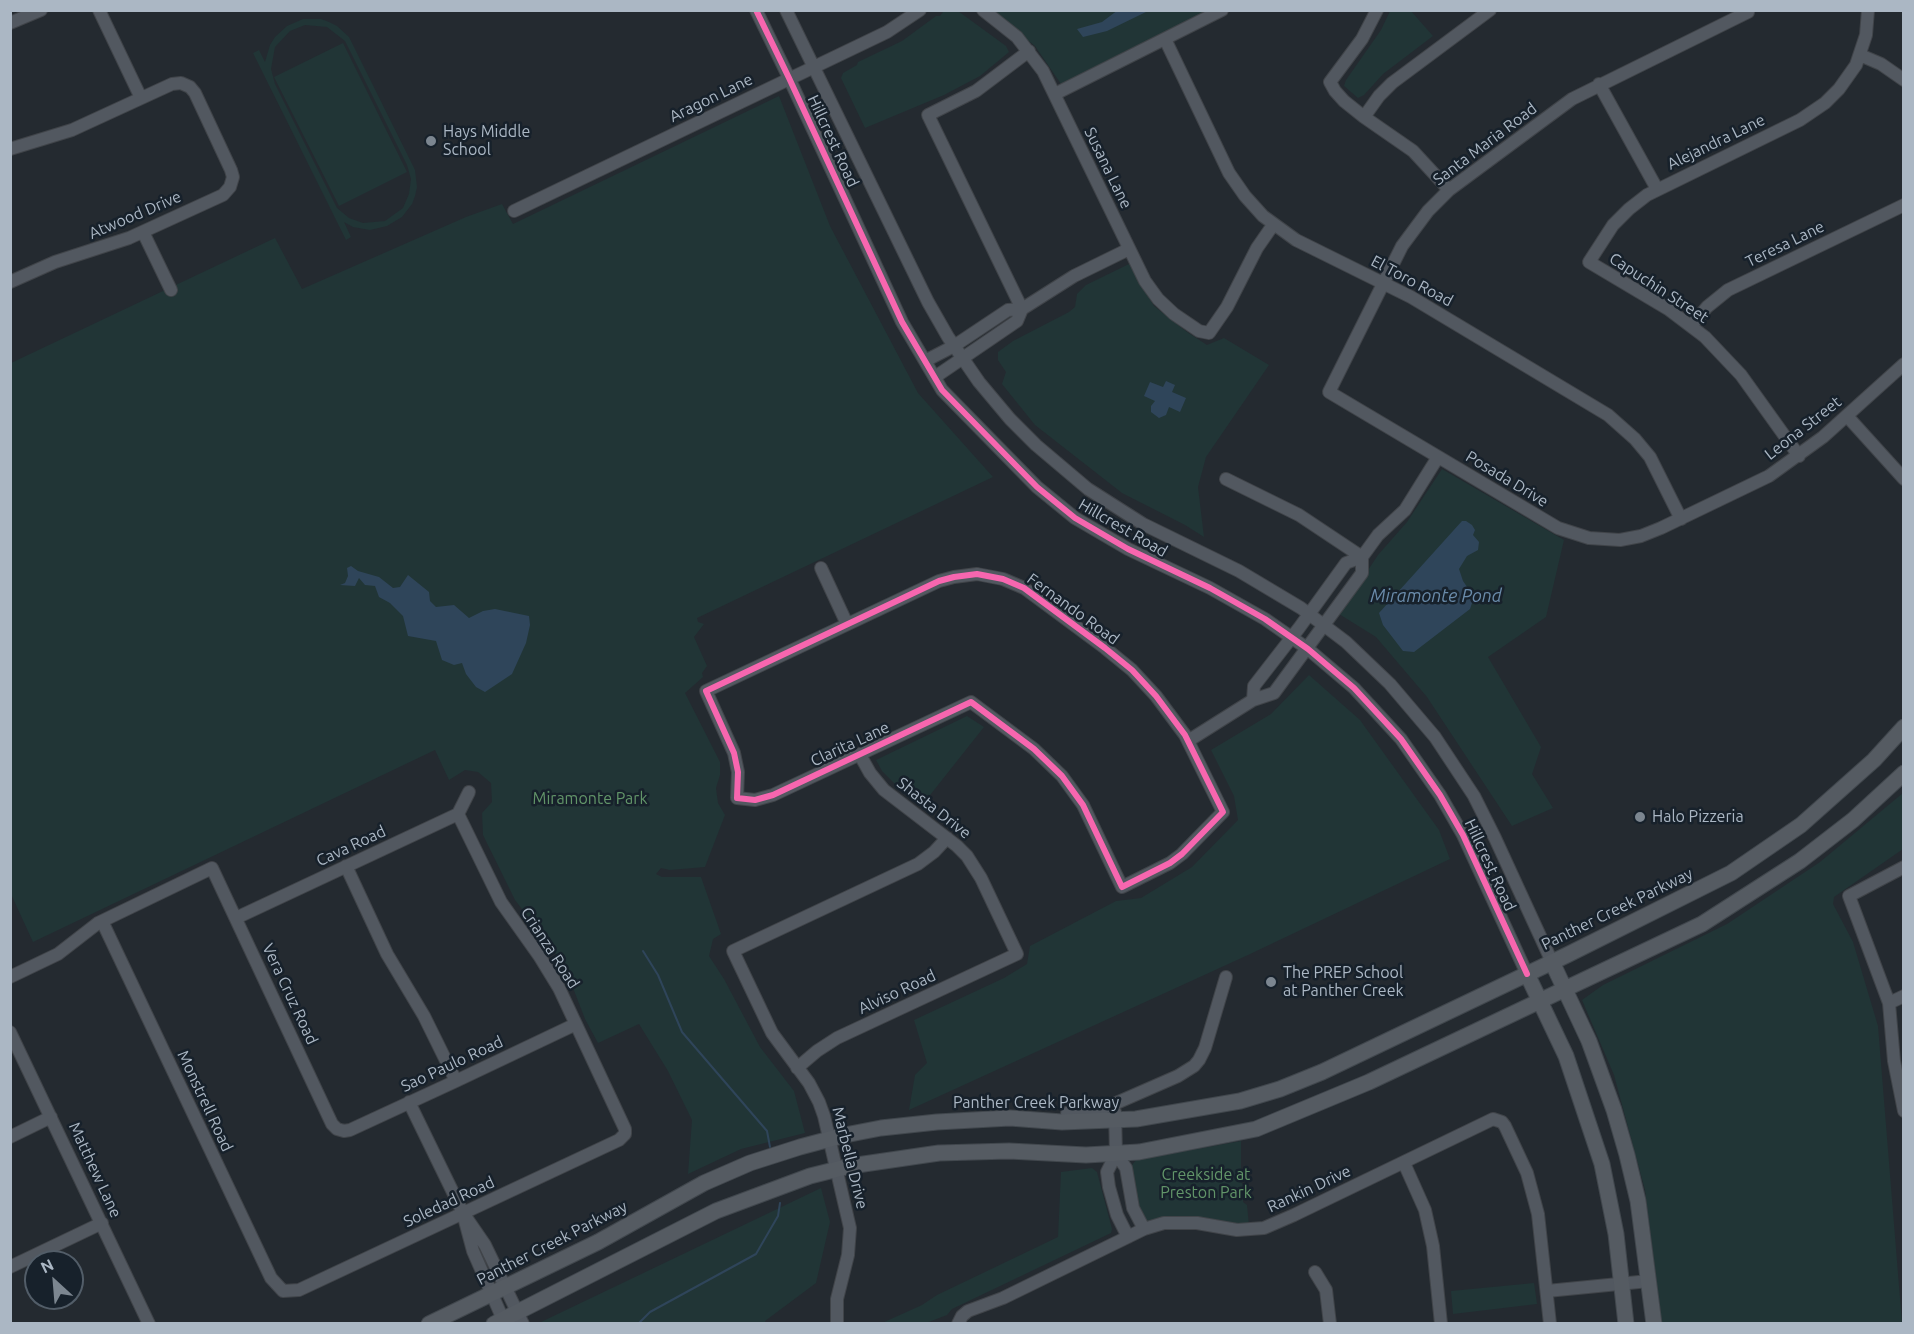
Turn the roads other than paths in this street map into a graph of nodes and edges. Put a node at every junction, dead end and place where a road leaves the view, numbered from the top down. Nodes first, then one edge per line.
1 (41, 10) edge
2 (99, 10) edge
3 (756, 10) edge
4 (786, 10) edge
5 (920, 10) edge
6 (983, 10) edge
7 (1222, 10) edge
8 (1377, 10) edge
9 (1490, 10) edge
10 (1868, 10) edge
11 (1748, 11) edge
12 (10, 23) edge
13 (1165, 39) junction
14 (1029, 51) junction
15 (1860, 55) junction
16 (814, 67) junction
17 (789, 78) junction
18 (1904, 80) edge
19 (1599, 84) junction
20 (1054, 94) junction
21 (141, 98) junction
22 (1364, 117) junction
23 (10, 148) edge
24 (1657, 189) junction
25 (1449, 190) junction
26 (1904, 205) edge
27 (514, 211) dead end
28 (1274, 225) junction
29 (143, 232) junction
30 (1129, 249) junction
31 (1589, 262) joint
32 (10, 282) edge
33 (1382, 283) junction
34 (171, 290) dead end
35 (1022, 309) junction
36 (1691, 326) junction
37 (954, 346) junction
38 (962, 359) junction
39 (925, 361) junction
40 (1904, 364) edge
41 (935, 377) junction
42 (1329, 392) joint
43 (1847, 416) junction
44 (1800, 456) junction
45 (1438, 457) junction
46 (1226, 479) dead end
47 (1904, 479) edge
48 (1681, 519) junction
49 (1362, 557) junction
50 (820, 568) dead end
51 (1309, 614) junction
52 (847, 624) junction
53 (1325, 625) junction
54 (1292, 637) junction
55 (1308, 648) junction
56 (1253, 700) junction
57 (1904, 728) edge
58 (1188, 741) junction
59 (860, 755) junction
60 (1904, 773) edge
61 (469, 792) dead end
62 (737, 798) joint
63 (1223, 812) joint
64 (458, 814) junction
65 (947, 838) junction
66 (346, 866) junction
67 (1904, 867) edge
68 (236, 918) junction
69 (102, 921) junction
70 (1017, 954) joint
71 (1552, 962) junction
72 (1527, 974) junction
73 (10, 977) edge
74 (1226, 977) dead end
75 (1564, 989) junction
76 (1904, 996) edge
77 (1540, 1001) junction
78 (1889, 1003) junction
79 (576, 1024) junction
80 (10, 1032) edge
81 (797, 1068) junction
82 (1322, 1072) junction
83 (456, 1081) junction
84 (1334, 1096) junction
85 (409, 1102) junction
86 (1114, 1104) junction
87 (1904, 1111) edge
88 (1067, 1113) dead end
89 (51, 1117) junction
90 (1116, 1121) junction
91 (340, 1130) joint
92 (625, 1134) joint
93 (10, 1137) edge
94 (829, 1139) junction
95 (1116, 1154) junction
96 (1404, 1163) junction
97 (837, 1169) junction
98 (463, 1213) junction
99 (102, 1223) junction
100 (1144, 1229) junction
101 (1128, 1237) junction
102 (10, 1267) edge
103 (1315, 1272) dead end
104 (1649, 1281) junction
105 (1621, 1283) junction
106 (507, 1287) junction
107 (283, 1291) joint
108 (1547, 1291) junction
109 (492, 1293) junction
110 (520, 1318) edge
111 (500, 1322) edge
112 (958, 1322) edge
113 (149, 1323) edge
114 (429, 1323) edge
115 (837, 1323) edge
116 (1330, 1323) edge
117 (1441, 1323) edge
118 (1550, 1323) edge
119 (1626, 1323) edge
120 (1654, 1323) edge

1 - 12 street
2 - 21 street
3 - 17 street, Hillcrest Road
4 - 16 street, Hillcrest Road
5 - 16 street, Aragon Lane
6 - 14 street, Susana Lane
7 - 13 street
8 - 22 street
9 - 22 street
10 - 15 street, Alejandra Lane
11 - 19 street, Santa Maria Road
13 - 20 street
13 - 28 street, El Toro Road
14 - 20 street, Susana Lane
14 - 35 street
15 - 18 street
15 - 24 street, Alejandra Lane
16 - 17 street, Aragon Lane
16 - 37 street, Hillcrest Road
17 - 27 street, Aragon Lane
17 - 39 street, Hillcrest Road
19 - 24 street
19 - 25 street, Santa Maria Road
20 - 30 street, Susana Lane
21 - 23 street
21 - 29 street, Atwood Drive
22 - 25 street
24 - 31 street, Alejandra Lane
25 - 33 street, Santa Maria Road
26 - 36 street, Teresa Lane
28 - 30 street, Susana Lane
28 - 33 street, El Toro Road
29 - 32 street, Atwood Drive
29 - 34 street
30 - 35 street
31 - 36 street, Capuchin Street
33 - 42 street, Santa Maria Road
33 - 48 street, El Toro Road
35 - 37 street
35 - 38 street
36 - 44 street, Capuchin Street
37 - 38 street, Hillcrest Road
37 - 39 street
38 - 41 street
38 - 51 street, Hillcrest Road
39 - 41 street, Hillcrest Road
40 - 43 street, Leona Street
41 - 54 street, Hillcrest Road
42 - 45 street, Posada Drive
43 - 44 street, Leona Street
43 - 47 street
44 - 48 street, Leona Street
45 - 48 street, Posada Drive
45 - 49 street
46 - 49 street
49 - 51 street
49 - 53 street
50 - 52 street
51 - 53 street, Hillcrest Road
51 - 54 street
52 - 58 street, Fernando Road
52 - 62 street, Fernando Road
53 - 55 street
53 - 71 street, Hillcrest Road
54 - 55 street, Hillcrest Road
54 - 56 street
55 - 56 street
55 - 72 street, Hillcrest Road
56 - 58 street
57 - 71 main road, Panther Creek Parkway
58 - 63 street, Fernando Road
59 - 62 street, Clarita Lane
59 - 63 street, Clarita Lane
59 - 65 street, Shasta Drive
60 - 75 main road
61 - 64 street
64 - 66 street, Cava Road
64 - 79 street, Crianza Road
65 - 70 street, Shasta Drive
65 - 81 street, Marbella Drive
66 - 68 street, Cava Road
66 - 83 street
67 - 78 street
68 - 69 street, Vera Cruz Road
68 - 91 street, Vera Cruz Road
69 - 73 street
69 - 107 street, Monstrell Road
70 - 81 street, Alviso Road
71 - 72 main road, Panther Creek Parkway
71 - 75 main road, Hillcrest Road
72 - 77 main road, Hillcrest Road
72 - 82 main road, Panther Creek Parkway
74 - 86 street
75 - 77 main road
75 - 104 main road, Hillcrest Road
76 - 78 street
77 - 84 main road
77 - 105 main road, Hillcrest Road
78 - 87 street
79 - 83 street, Sao Paulo Road
79 - 92 street, Crianza Road
80 - 89 street, Matthew Lane
81 - 94 street, Marbella Drive
82 - 84 main road
82 - 90 main road, Panther Creek Parkway
83 - 85 street, Sao Paulo Road
84 - 95 main road
85 - 91 street, Sao Paulo Road
85 - 98 street
86 - 88 street
86 - 90 street
89 - 93 street
89 - 99 street, Matthew Lane
90 - 94 main road, Panther Creek Parkway
90 - 95 street
92 - 98 street, Soledad Road
94 - 97 street, Marbella Drive
94 - 106 main road, Panther Creek Parkway
95 - 97 main road
95 - 100 street
95 - 101 street
96 - 100 street, Rankin Drive
96 - 108 street, Rankin Drive
96 - 117 street
97 - 110 main road
97 - 115 street, Marbella Drive
98 - 106 street
98 - 107 street, Soledad Road
98 - 109 street
99 - 102 street
99 - 113 street, Matthew Lane
100 - 101 street, Rankin Drive
101 - 112 street, Rankin Drive
103 - 116 street
104 - 105 street
104 - 120 main road, Hillcrest Road
105 - 108 street
105 - 119 main road, Hillcrest Road
106 - 109 main road, Panther Creek Parkway
106 - 110 street
108 - 118 street
109 - 111 street
109 - 114 main road, Panther Creek Parkway
110 - 111 main road

